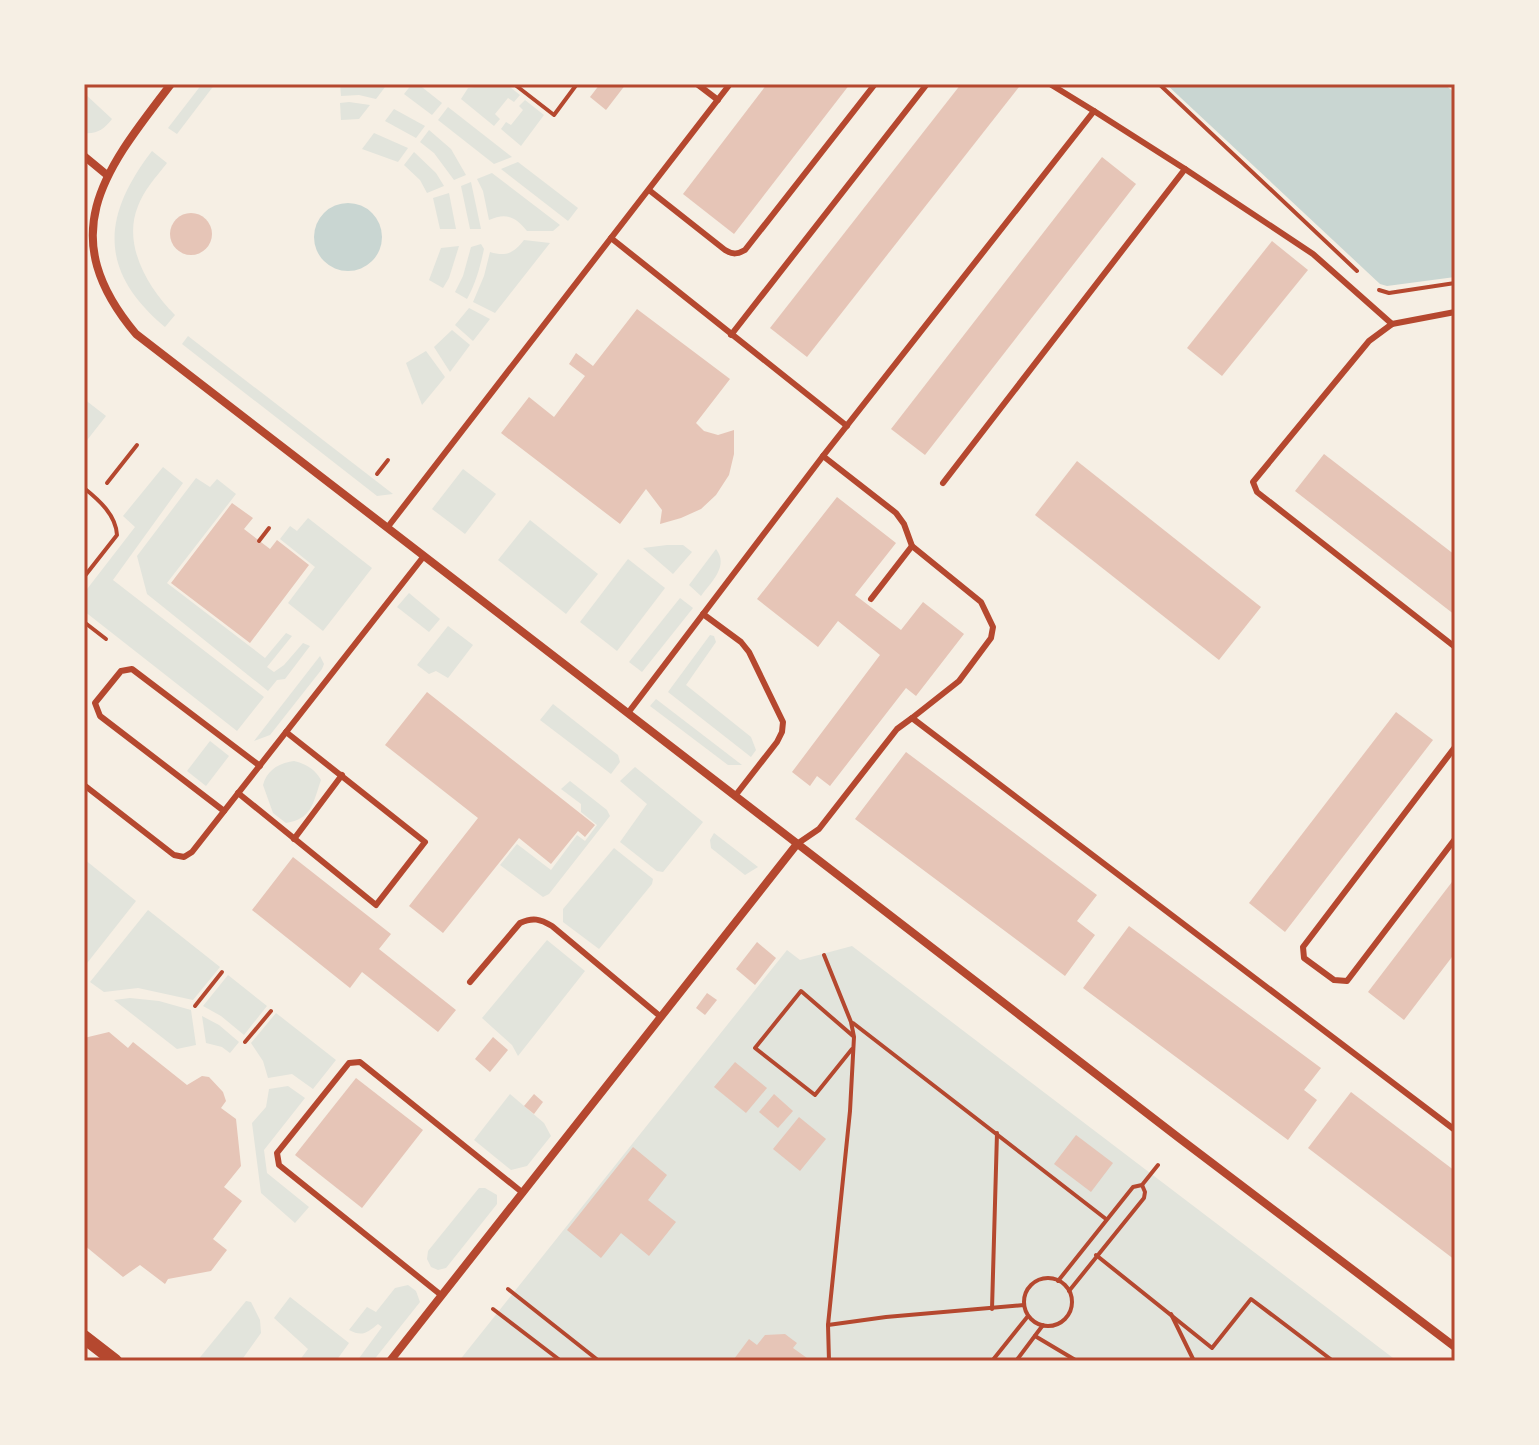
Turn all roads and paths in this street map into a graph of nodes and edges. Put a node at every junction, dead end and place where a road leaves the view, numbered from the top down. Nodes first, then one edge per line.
1 (171, 84) edge
2 (514, 84) edge
3 (577, 84) edge
4 (697, 84) edge
5 (730, 84) edge
6 (875, 84) edge
7 (927, 84) edge
8 (1050, 84) edge
9 (1159, 84) edge
10 (718, 100) junction
11 (1094, 111) junction
12 (84, 156) edge
13 (1185, 169) junction
14 (107, 175) junction
15 (649, 190) junction
16 (611, 238) junction
17 (1361, 274) dead end
18 (1455, 283) edge
19 (1372, 285) dead end
20 (1455, 312) edge
21 (1392, 324) junction
22 (731, 335) junction
23 (847, 426) junction
24 (137, 445) dead end
25 (823, 456) junction
26 (388, 460) dead end
27 (377, 474) dead end
28 (107, 483) dead end
29 (943, 483) dead end
30 (84, 488) edge
31 (269, 528) dead end
32 (387, 528) junction
33 (259, 541) dead end
34 (912, 546) junction
35 (424, 556) junction
36 (84, 577) edge
37 (871, 599) dead end
38 (703, 614) junction
39 (84, 622) edge
40 (106, 639) dead end
41 (1455, 647) edge
42 (628, 713) junction
43 (912, 718) junction
44 (286, 732) junction
45 (1455, 747) edge
46 (260, 766) junction
47 (342, 775) junction
48 (84, 785) edge
49 (238, 793) junction
50 (735, 796) junction
51 (224, 811) junction
52 (294, 839) junction
53 (1455, 839) edge
54 (797, 844) junction
55 (824, 955) dead end
56 (222, 972) dead end
57 (470, 982) dead end
58 (195, 1006) dead end
59 (271, 1011) dead end
60 (661, 1017) junction
61 (851, 1022) junction
62 (854, 1037) junction
63 (245, 1042) dead end
64 (853, 1048) junction
65 (1455, 1130) edge
66 (997, 1133) junction
67 (1158, 1165) dead end
68 (1142, 1185) junction
69 (523, 1193) junction
70 (1106, 1219) junction
71 (1096, 1255) junction
72 (1058, 1281) junction
73 (508, 1289) dead end
74 (1069, 1291) junction
75 (441, 1295) junction
76 (1024, 1305) junction
77 (493, 1309) dead end
78 (992, 1309) junction
79 (1170, 1312) junction
80 (1028, 1316) junction
81 (828, 1325) junction
82 (1043, 1325) junction
83 (1035, 1336) junction
84 (84, 1337) edge
85 (1455, 1347) edge
86 (115, 1361) edge
87 (390, 1361) edge
88 (561, 1361) edge
89 (599, 1361) edge
90 (829, 1361) edge
91 (992, 1361) edge
92 (1016, 1361) edge
93 (1077, 1361) edge
94 (1194, 1361) edge
95 (1333, 1361) edge

1 - 14 street
2 - 3 path
4 - 10 lane
5 - 10 lane
6 - 15 lane
7 - 22 lane
8 - 11 lane
9 - 17 path
10 - 15 lane
11 - 13 lane
11 - 23 lane
12 - 14 street
13 - 21 lane
13 - 29 lane
14 - 32 street
15 - 16 lane
16 - 22 lane
16 - 32 lane
18 - 19 path
20 - 21 lane
21 - 41 lane
22 - 23 lane
23 - 25 lane
24 - 28 path
25 - 34 lane
25 - 38 lane
26 - 27 path
30 - 36 path
31 - 33 path
32 - 35 street
34 - 37 lane
34 - 43 lane
35 - 42 street
35 - 44 lane
38 - 42 lane
38 - 50 lane
39 - 40 path
42 - 50 street
43 - 54 lane
43 - 65 lane
44 - 46 lane
44 - 47 lane
45 - 53 lane
46 - 49 lane
46 - 51 lane
47 - 52 lane
47 - 52 lane
48 - 51 lane
49 - 51 lane
49 - 52 lane
50 - 54 street
54 - 60 street
54 - 85 street
55 - 61 path
56 - 58 path
57 - 60 lane
59 - 63 path
60 - 69 street
61 - 62 path
61 - 66 path
62 - 64 path
62 - 64 path
64 - 81 path
66 - 70 path
66 - 78 path
67 - 68 path
68 - 70 path
68 - 71 path
69 - 75 street
69 - 75 lane
70 - 72 path
71 - 74 path
71 - 79 path
72 - 74 path
72 - 76 path
73 - 89 path
74 - 82 path
75 - 87 street
76 - 78 path
76 - 80 path
77 - 88 path
78 - 81 path
79 - 94 path
79 - 95 path
80 - 82 path
80 - 91 path
81 - 90 path
82 - 83 path
83 - 92 path
83 - 93 path
84 - 86 street

